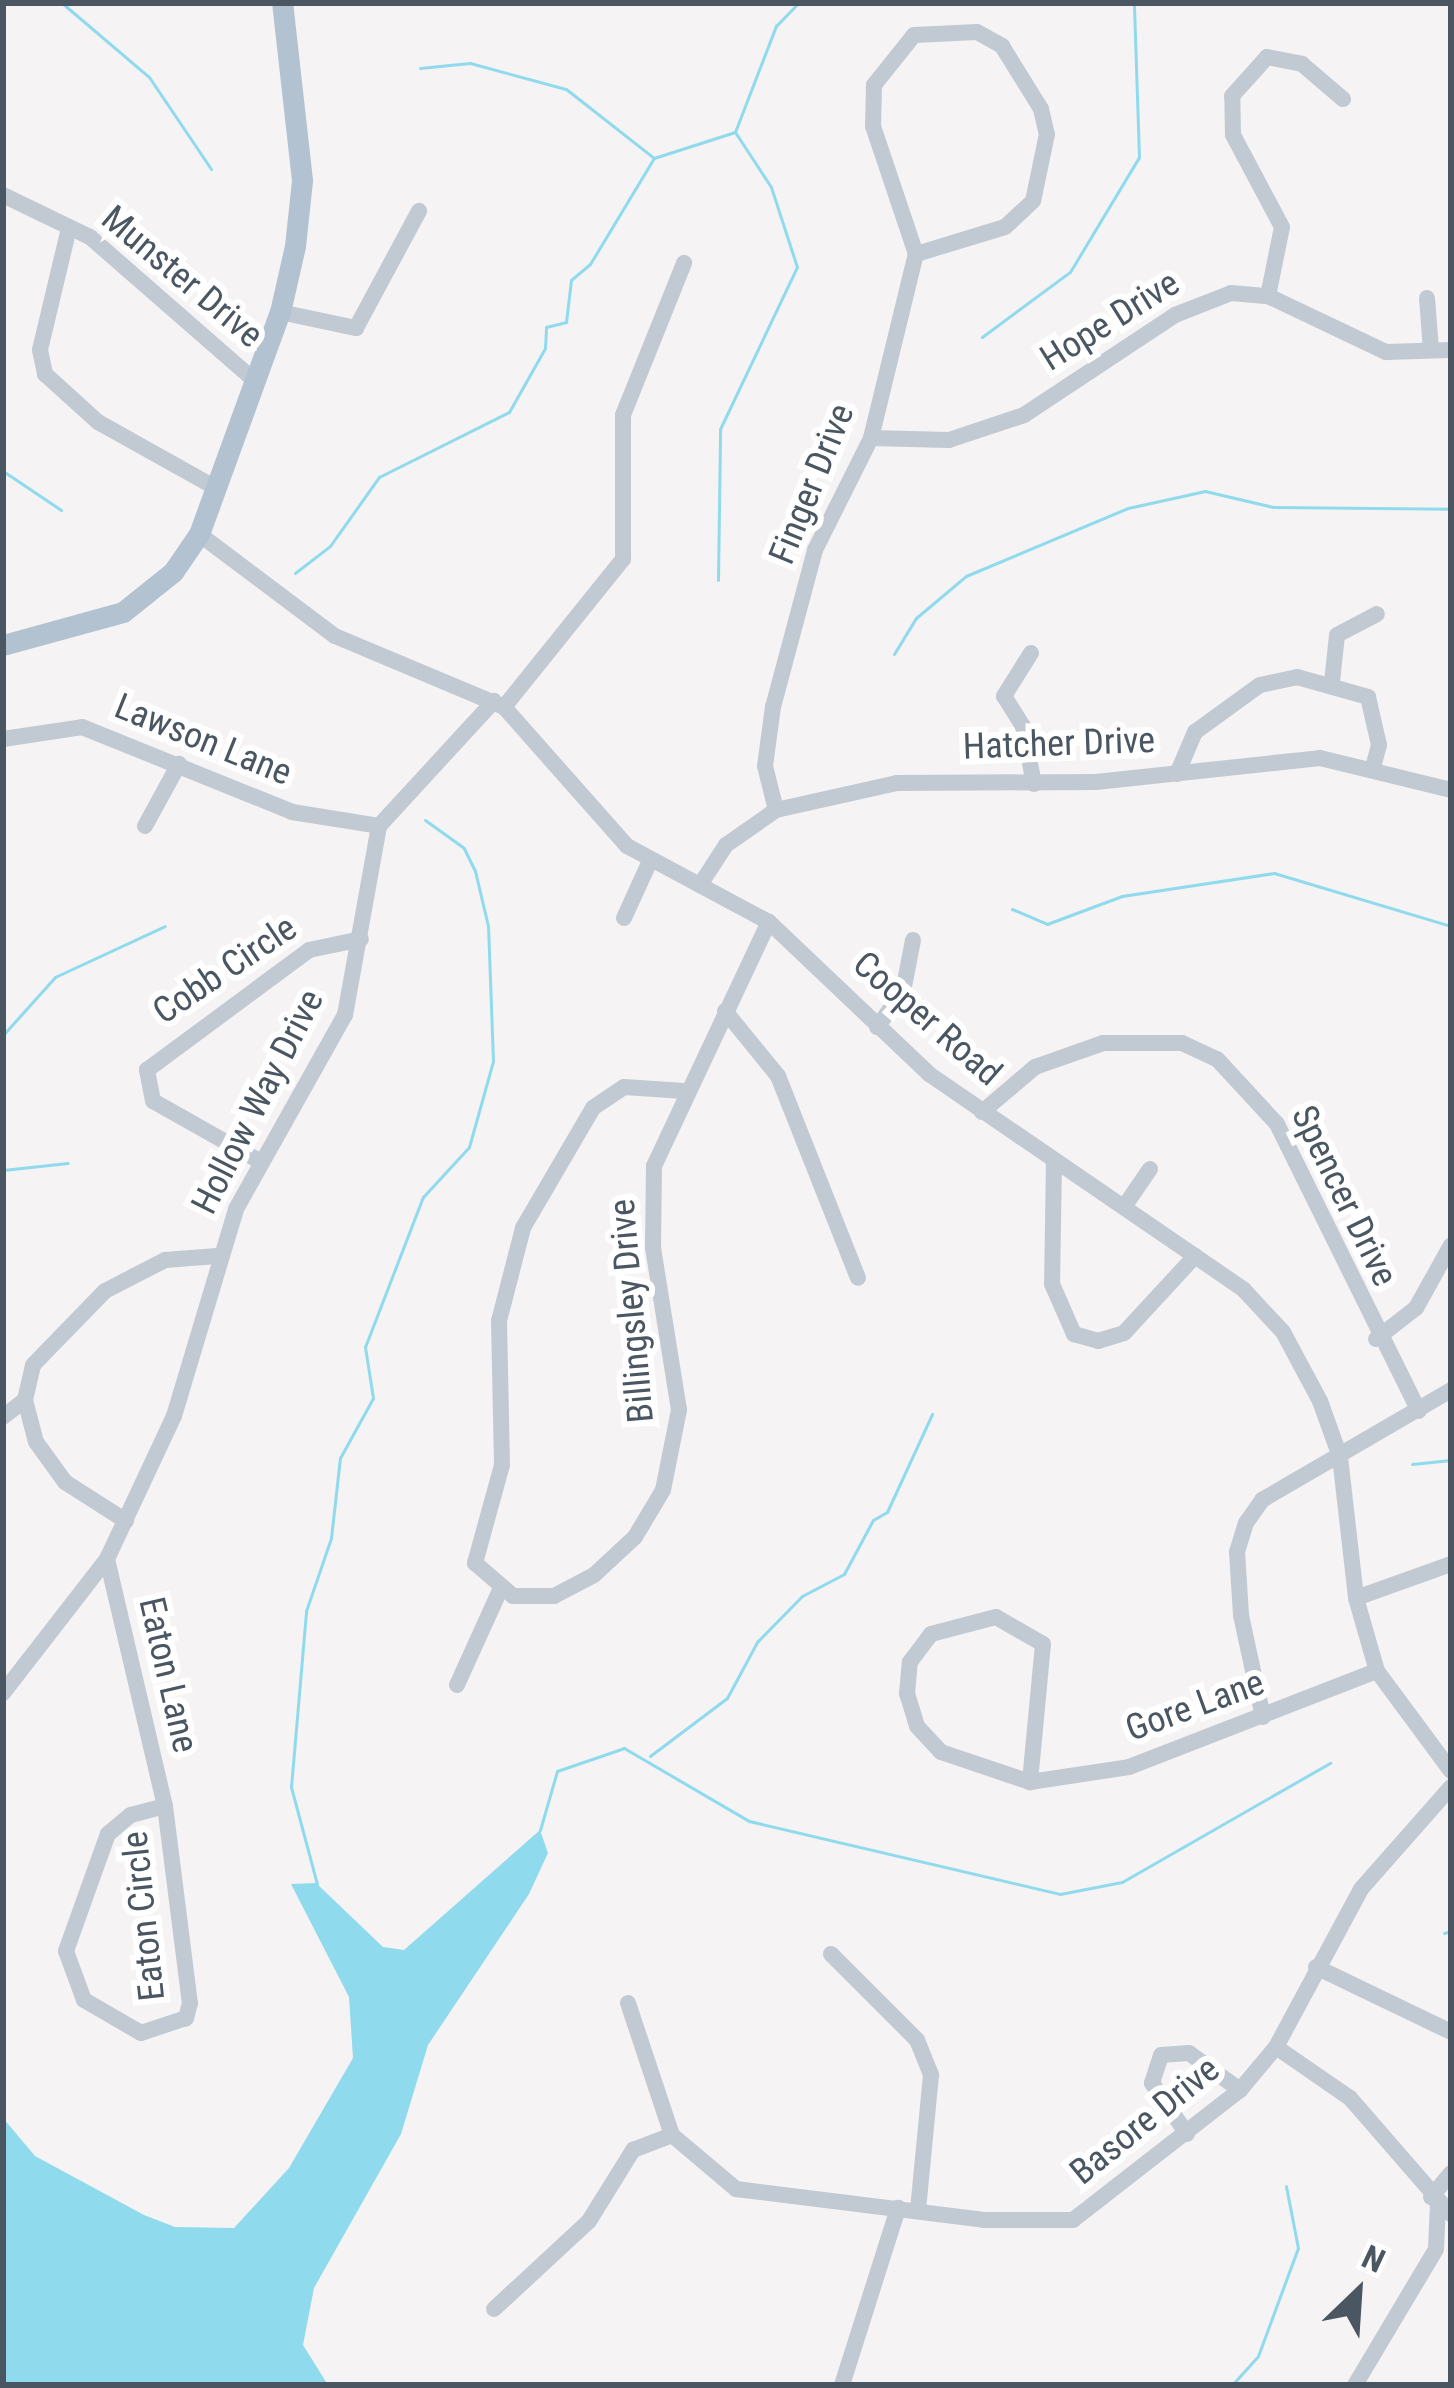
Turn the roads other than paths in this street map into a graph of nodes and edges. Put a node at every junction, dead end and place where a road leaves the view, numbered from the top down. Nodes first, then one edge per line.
1 (282, 3) edge
2 (1343, 99) dead end
3 (3, 195) edge
4 (419, 211) dead end
5 (69, 228) junction
6 (916, 254) junction
7 (684, 262) dead end
8 (1268, 296) junction
9 (1427, 298) dead end
10 (280, 312) junction
11 (1431, 350) junction
12 (1451, 350) edge
13 (254, 380) junction
14 (871, 438) junction
15 (216, 488) junction
16 (199, 534) junction
17 (1377, 614) dead end
18 (3, 645) edge
19 (1031, 652) dead end
20 (1332, 682) junction
21 (499, 704) junction
22 (3, 739) edge
23 (179, 764) junction
24 (1373, 768) junction
25 (1177, 774) junction
26 (1034, 784) junction
27 (1451, 790) edge
28 (776, 810) junction
29 (145, 826) dead end
30 (379, 826) junction
31 (650, 861) junction
32 (700, 885) junction
33 (625, 918) dead end
34 (769, 922) junction
35 (361, 939) junction
36 (913, 940) dead end
37 (725, 1011) junction
38 (877, 1027) junction
39 (684, 1091) junction
40 (982, 1112) junction
41 (1054, 1160) junction
42 (260, 1162) junction
43 (1150, 1169) dead end
44 (1124, 1207) junction
45 (1451, 1245) edge
46 (217, 1256) junction
47 (1195, 1256) junction
48 (858, 1278) dead end
49 (1376, 1339) junction
50 (1451, 1390) edge
51 (25, 1400) junction
52 (1419, 1411) junction
53 (3, 1417) edge
54 (1340, 1456) junction
55 (126, 1521) junction
56 (107, 1558) junction
57 (1451, 1564) edge
58 (500, 1590) junction
59 (1356, 1598) junction
60 (1377, 1671) junction
61 (457, 1685) dead end
62 (3, 1693) edge
63 (1263, 1717) junction
64 (1451, 1771) edge
65 (1030, 1782) junction
66 (1451, 1786) edge
67 (165, 1806) junction
68 (831, 1954) dead end
69 (1316, 1967) junction
70 (628, 2003) dead end
71 (1451, 2032) edge
72 (1276, 2048) junction
73 (1240, 2090) junction
74 (672, 2134) junction
75 (1187, 2134) junction
76 (1451, 2173) edge
77 (1440, 2205) edge
78 (898, 2208) junction
79 (918, 2210) junction
80 (494, 2308) dead end
81 (842, 2385) edge
82 (1355, 2385) edge

1 - 10 main road
2 - 8 street
3 - 5 street, Munster Drive
4 - 10 street
5 - 13 street, Munster Drive
5 - 15 street
6 - 6 street
6 - 14 street, Finger Drive
7 - 21 street
8 - 11 street
8 - 14 street, Hope Drive
9 - 11 street
10 - 13 main road
11 - 12 street
13 - 15 main road
14 - 28 street, Finger Drive
15 - 16 main road
16 - 18 main road
16 - 21 street, Cooper Road
17 - 20 street
19 - 26 street
20 - 24 street
20 - 25 street
21 - 30 street
21 - 31 street, Cooper Road
22 - 23 street, Lawson Lane
23 - 29 street
23 - 30 street, Lawson Lane
24 - 25 street, Hatcher Drive
24 - 27 street, Hatcher Drive
25 - 26 street, Hatcher Drive
26 - 28 street, Hatcher Drive
28 - 32 street, Hatcher Drive
30 - 35 street, Hollow Way Drive
31 - 32 street, Cooper Road
31 - 33 street
32 - 34 street, Cooper Road
34 - 37 street, Billingsley Drive
34 - 38 street, Cooper Road
35 - 42 street, Hollow Way Drive
35 - 42 street, Cobb Circle
36 - 38 street
37 - 39 street, Billingsley Drive
37 - 48 street
38 - 40 street, Cooper Road
39 - 58 street
39 - 58 street, Billingsley Drive
40 - 41 street, Cooper Road
40 - 49 street, Spencer Drive
41 - 44 street, Cooper Road
41 - 47 street
42 - 46 street, Hollow Way Drive
43 - 44 street
44 - 47 street, Cooper Road
45 - 49 street
46 - 51 street
46 - 55 street, Hollow Way Drive
47 - 54 street, Cooper Road
49 - 52 street, Spencer Drive
50 - 52 street
51 - 53 street
51 - 55 street
52 - 54 street
54 - 59 street, Cooper Road
54 - 63 street
55 - 56 street, Hollow Way Drive
56 - 62 street, Hollow Way Drive
56 - 67 street, Eaton Lane
57 - 59 street
58 - 61 street
59 - 60 street, Cooper Road
60 - 63 street, Gore Lane
60 - 64 street, Cooper Road
63 - 65 street, Gore Lane
65 - 65 street, Gore Lane
66 - 69 street, Basore Drive
67 - 67 street, Eaton Circle
68 - 79 street
69 - 71 street
69 - 72 street, Basore Drive
70 - 74 street
72 - 73 street, Basore Drive
72 - 77 street
73 - 75 street, Basore Drive
73 - 75 street
74 - 78 street, Basore Drive
74 - 80 street
75 - 79 street, Basore Drive
76 - 77 street
77 - 82 street
78 - 79 street, Basore Drive
78 - 81 street

